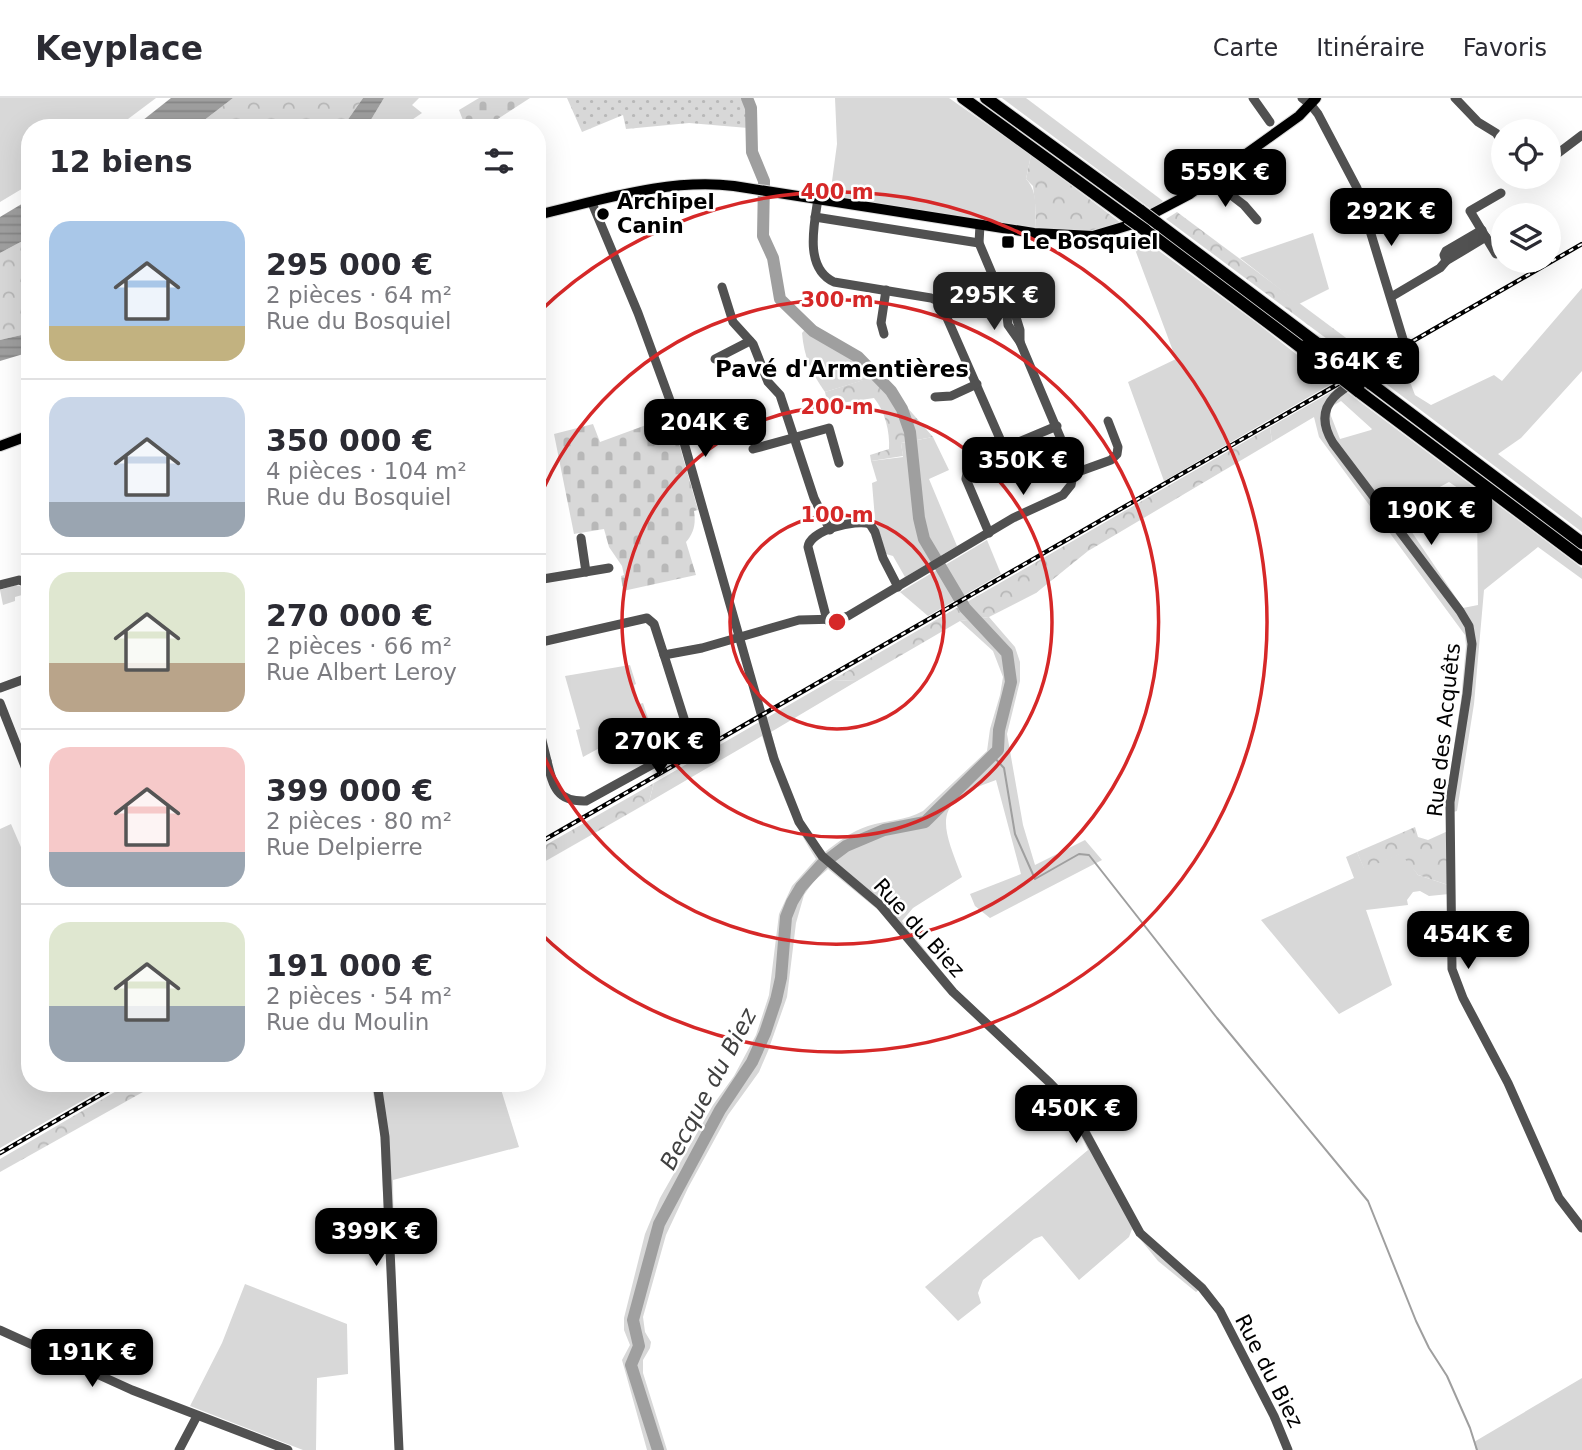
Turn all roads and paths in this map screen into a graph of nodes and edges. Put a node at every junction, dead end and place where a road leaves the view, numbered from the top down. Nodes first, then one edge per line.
1 (963, 98) edge
2 (986, 98) edge
3 (1254, 98) edge
4 (1455, 98) edge
5 (1310, 100) edge
6 (1270, 122) dead end
7 (1491, 130) edge
8 (1582, 135) edge
9 (1561, 153) edge
10 (1210, 180) junction
11 (1501, 193) dead end
12 (818, 202) junction
13 (593, 205) junction
14 (546, 213) edge
15 (815, 217) junction
16 (546, 218) edge
17 (1257, 220) dead end
18 (979, 233) junction
19 (1484, 234) junction
20 (1491, 246) edge
21 (722, 287) dead end
22 (886, 290) junction
23 (1391, 297) junction
24 (884, 334) dead end
25 (750, 341) junction
26 (715, 359) dead end
27 (977, 384) junction
28 (935, 397) dead end
29 (1108, 421) dead end
30 (1057, 426) junction
31 (21, 438) edge
32 (794, 438) junction
33 (21, 445) edge
34 (0, 446) edge
35 (1004, 448) junction
36 (754, 449) dead end
37 (0, 452) edge
38 (839, 463) dead end
39 (1075, 473) junction
40 (830, 530) junction
41 (989, 533) junction
42 (581, 538) dead end
43 (1582, 542) edge
44 (1582, 559) edge
45 (609, 568) dead end
46 (586, 572) junction
47 (546, 579) edge
48 (21, 581) edge
49 (0, 585) edge
50 (898, 587) junction
51 (827, 620) junction
52 (740, 637) junction
53 (546, 641) edge
54 (664, 655) junction
55 (21, 680) edge
56 (0, 688) edge
57 (0, 703) edge
58 (21, 756) edge
59 (546, 770) edge
60 (378, 1092) edge
61 (1582, 1228) edge
62 (0, 1330) edge
63 (197, 1416) junction
64 (179, 1450) edge
65 (288, 1450) edge
66 (399, 1450) edge
67 (1289, 1450) edge

1 - 44 highway, bridge
2 - 43 highway, bridge
3 - 6 street
4 - 7 street
5 - 10 main road
5 - 23 street, Rue des Acquêts
8 - 9 street
10 - 17 street
10 - 18 main road
11 - 19 street
12 - 13 main road
12 - 15 street
12 - 18 main road
13 - 14 main road
13 - 16 main road
13 - 52 street, Rue du Biez
15 - 18 street
15 - 22 street
18 - 30 street
19 - 20 street
19 - 23 street
21 - 25 street
22 - 24 street
22 - 27 street
23 - 61 street, Rue des Acquêts
25 - 26 street
25 - 32 street
27 - 28 street
27 - 35 street
29 - 39 street
30 - 35 street
30 - 39 street
31 - 34 main road
32 - 36 street
32 - 38 street
32 - 40 street
33 - 37 main road
35 - 41 street
39 - 41 street
40 - 50 street
40 - 51 street
41 - 50 street
42 - 46 street
45 - 46 street
46 - 47 street
48 - 49 street
50 - 51 street
51 - 52 street
52 - 54 street
52 - 67 street, Rue du Biez
53 - 54 street
54 - 59 street
55 - 56 street
57 - 58 street
60 - 66 street
62 - 63 street
63 - 64 street
63 - 65 street

